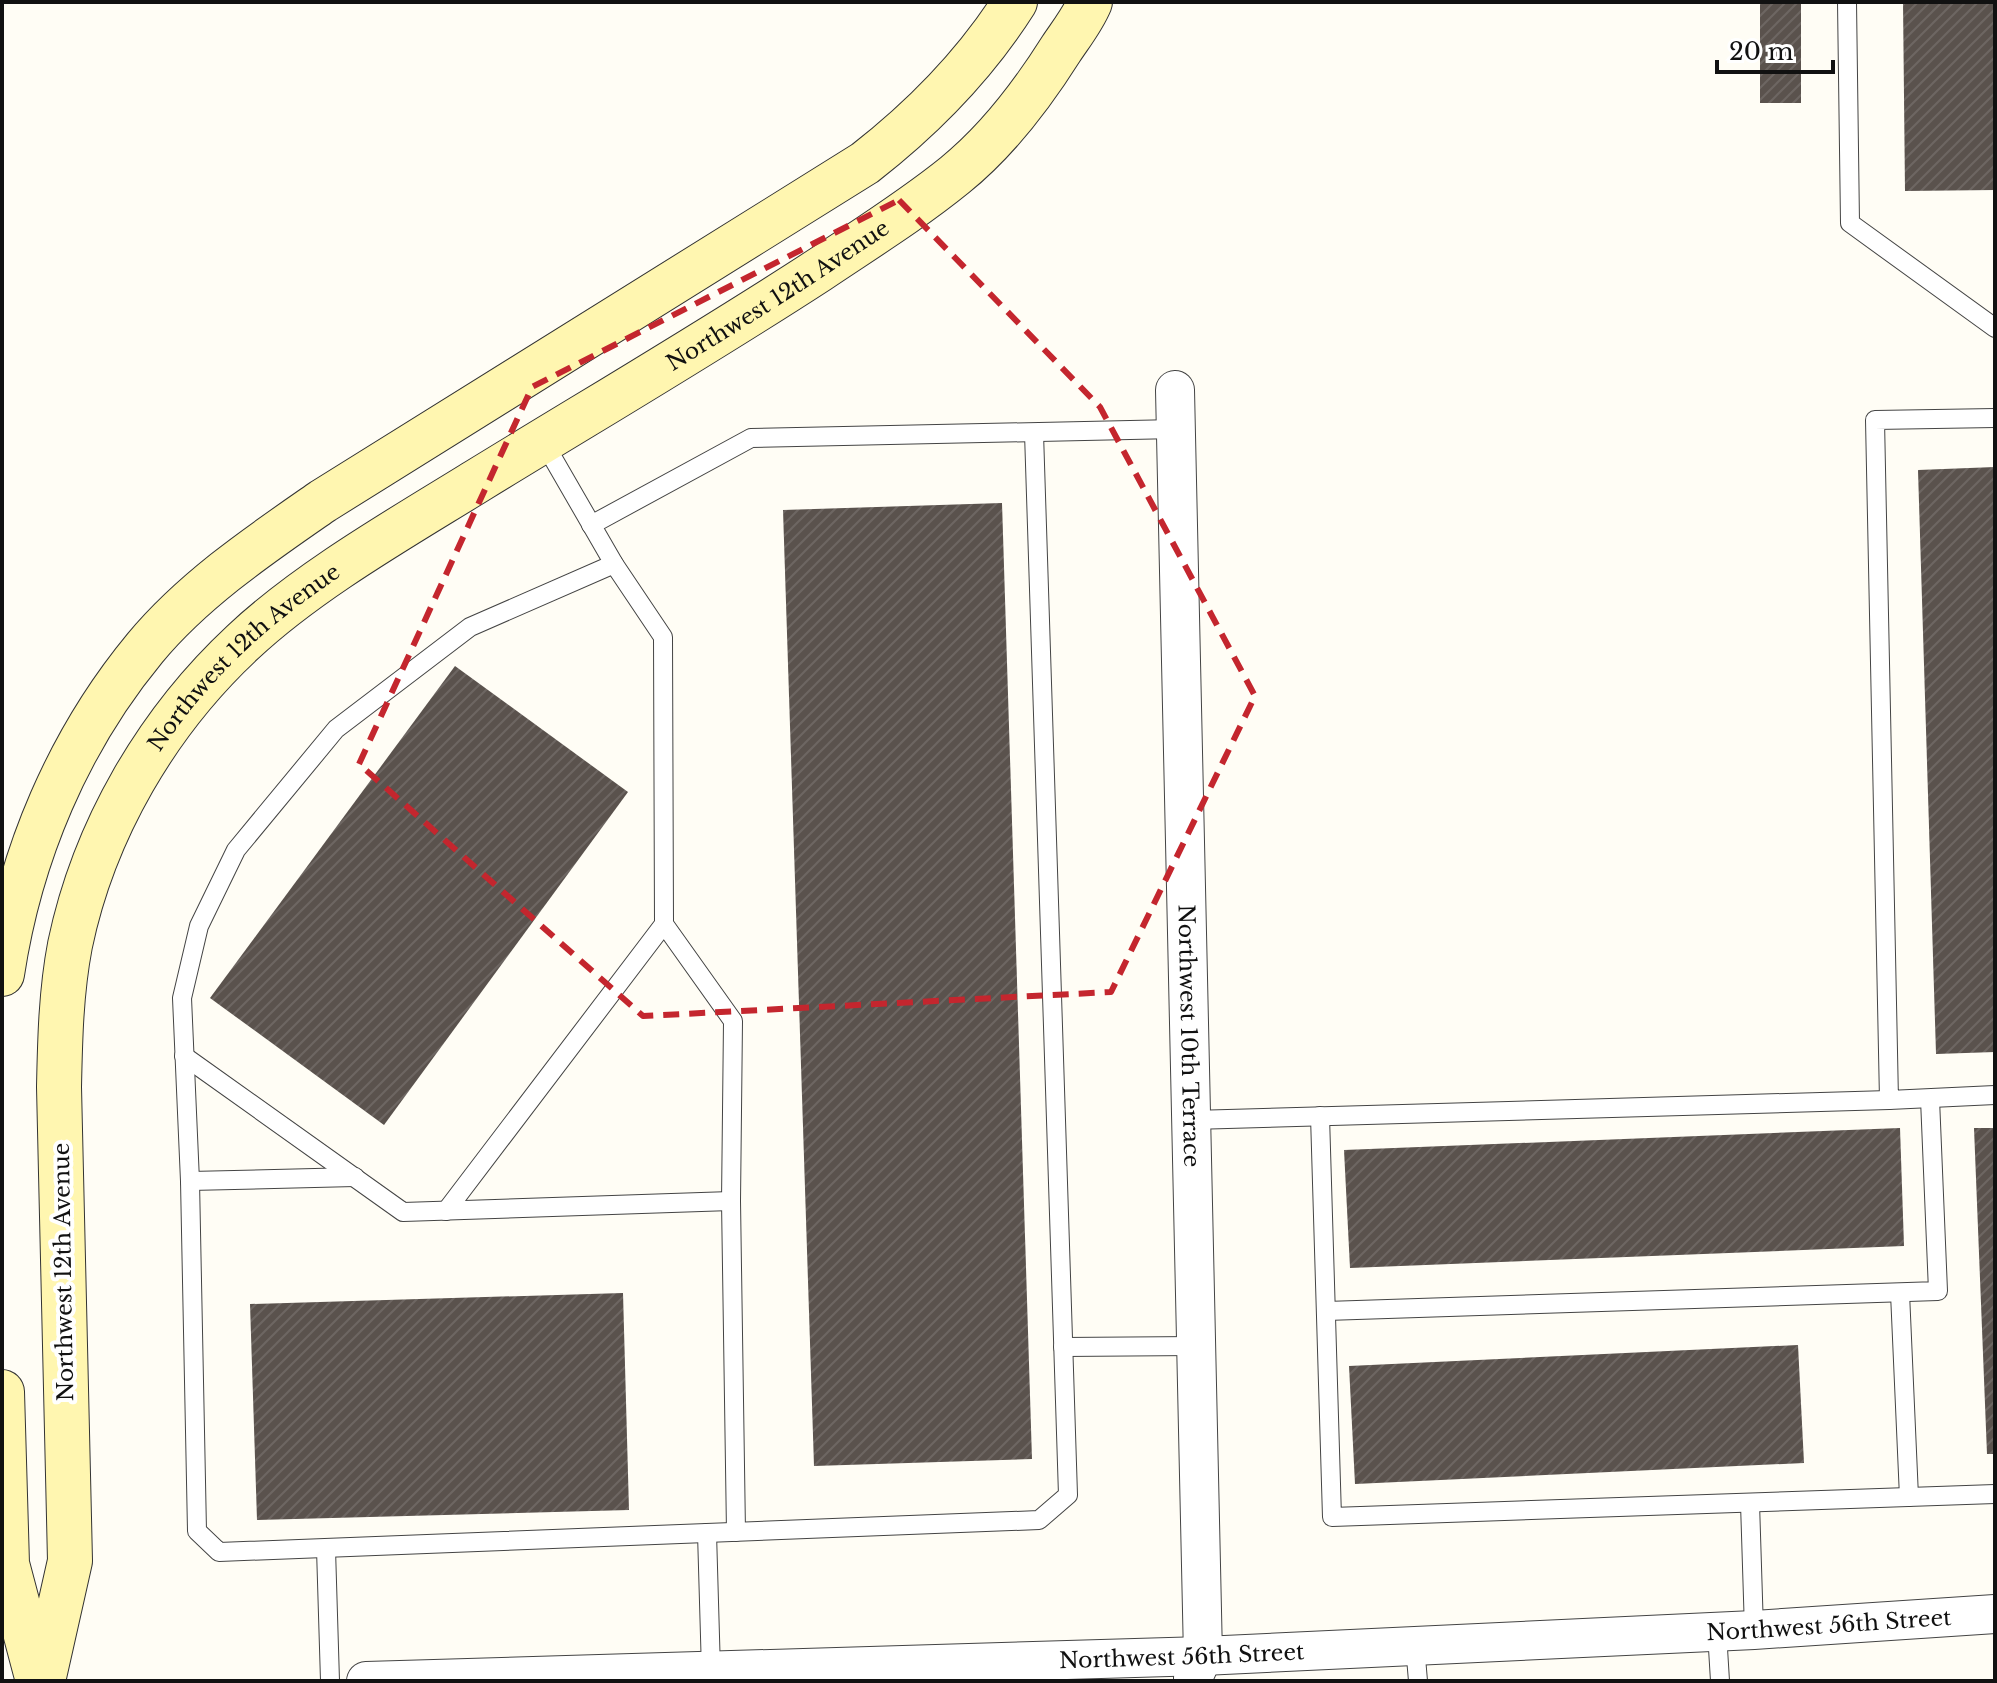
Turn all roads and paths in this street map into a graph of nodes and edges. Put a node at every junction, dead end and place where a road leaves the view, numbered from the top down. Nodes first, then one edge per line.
1 (1015, 2) edge
2 (1090, 2) edge
3 (1847, 2) edge
4 (1995, 328) edge
5 (513, 383) junction
6 (1175, 390) dead end
7 (1995, 418) edge
8 (1176, 429) junction
9 (1034, 433) junction
10 (543, 441) junction
11 (591, 525) junction
12 (614, 564) junction
13 (664, 924) junction
14 (2, 974) edge
15 (184, 1056) junction
16 (1995, 1095) edge
17 (1930, 1099) junction
18 (1889, 1100) junction
19 (1320, 1116) junction
20 (1192, 1120) junction
21 (355, 1177) junction
22 (190, 1181) junction
23 (731, 1201) junction
24 (446, 1211) junction
25 (1900, 1293) junction
26 (1326, 1311) junction
27 (1196, 1346) junction
28 (1063, 1347) junction
29 (2, 1392) edge
30 (1995, 1494) edge
31 (1909, 1497) junction
32 (1750, 1503) junction
33 (736, 1532) junction
34 (707, 1533) junction
35 (326, 1549) junction
36 (1995, 1614) edge
37 (1754, 1630) junction
38 (1717, 1632) junction
39 (1417, 1664) edge
40 (1198, 1669) edge
41 (711, 1671) junction
42 (812, 1674) edge
43 (41, 1681) edge
44 (330, 1681) edge
45 (366, 1681) edge
46 (1720, 1681) edge

1 - 5 street
2 - 10 street, Northwest 12th Avenue
3 - 4 lane
5 - 10 street
5 - 14 street
6 - 8 street, Northwest 10th Terrace
7 - 18 lane
8 - 9 lane
8 - 20 street, Northwest 10th Terrace
9 - 11 lane
9 - 28 lane
10 - 11 lane
10 - 43 street, Northwest 12th Avenue
11 - 12 lane
12 - 13 lane
12 - 15 lane
13 - 23 lane
13 - 24 lane
15 - 21 lane
15 - 22 lane
16 - 17 lane
17 - 18 lane
17 - 25 lane
18 - 19 lane
19 - 20 lane
19 - 26 lane
20 - 27 street, Northwest 10th Terrace
21 - 22 lane
21 - 24 lane
22 - 35 lane
23 - 24 lane
23 - 33 lane
25 - 26 lane
25 - 31 lane
26 - 32 lane
27 - 28 lane
27 - 40 street, Northwest 10th Terrace
28 - 33 lane
29 - 43 street, Northwest 12th Avenue
30 - 31 lane
31 - 32 lane
32 - 37 lane
33 - 34 lane
34 - 35 lane
34 - 41 lane
35 - 44 lane
36 - 37 street, Northwest 56th Street
37 - 38 street, Northwest 56th Street
38 - 39 street, Northwest 56th Street
38 - 46 lane
39 - 40 street, Northwest 56th Street
40 - 42 street, Northwest 56th Street
41 - 42 street, Northwest 56th Street
41 - 45 street, Northwest 56th Street

